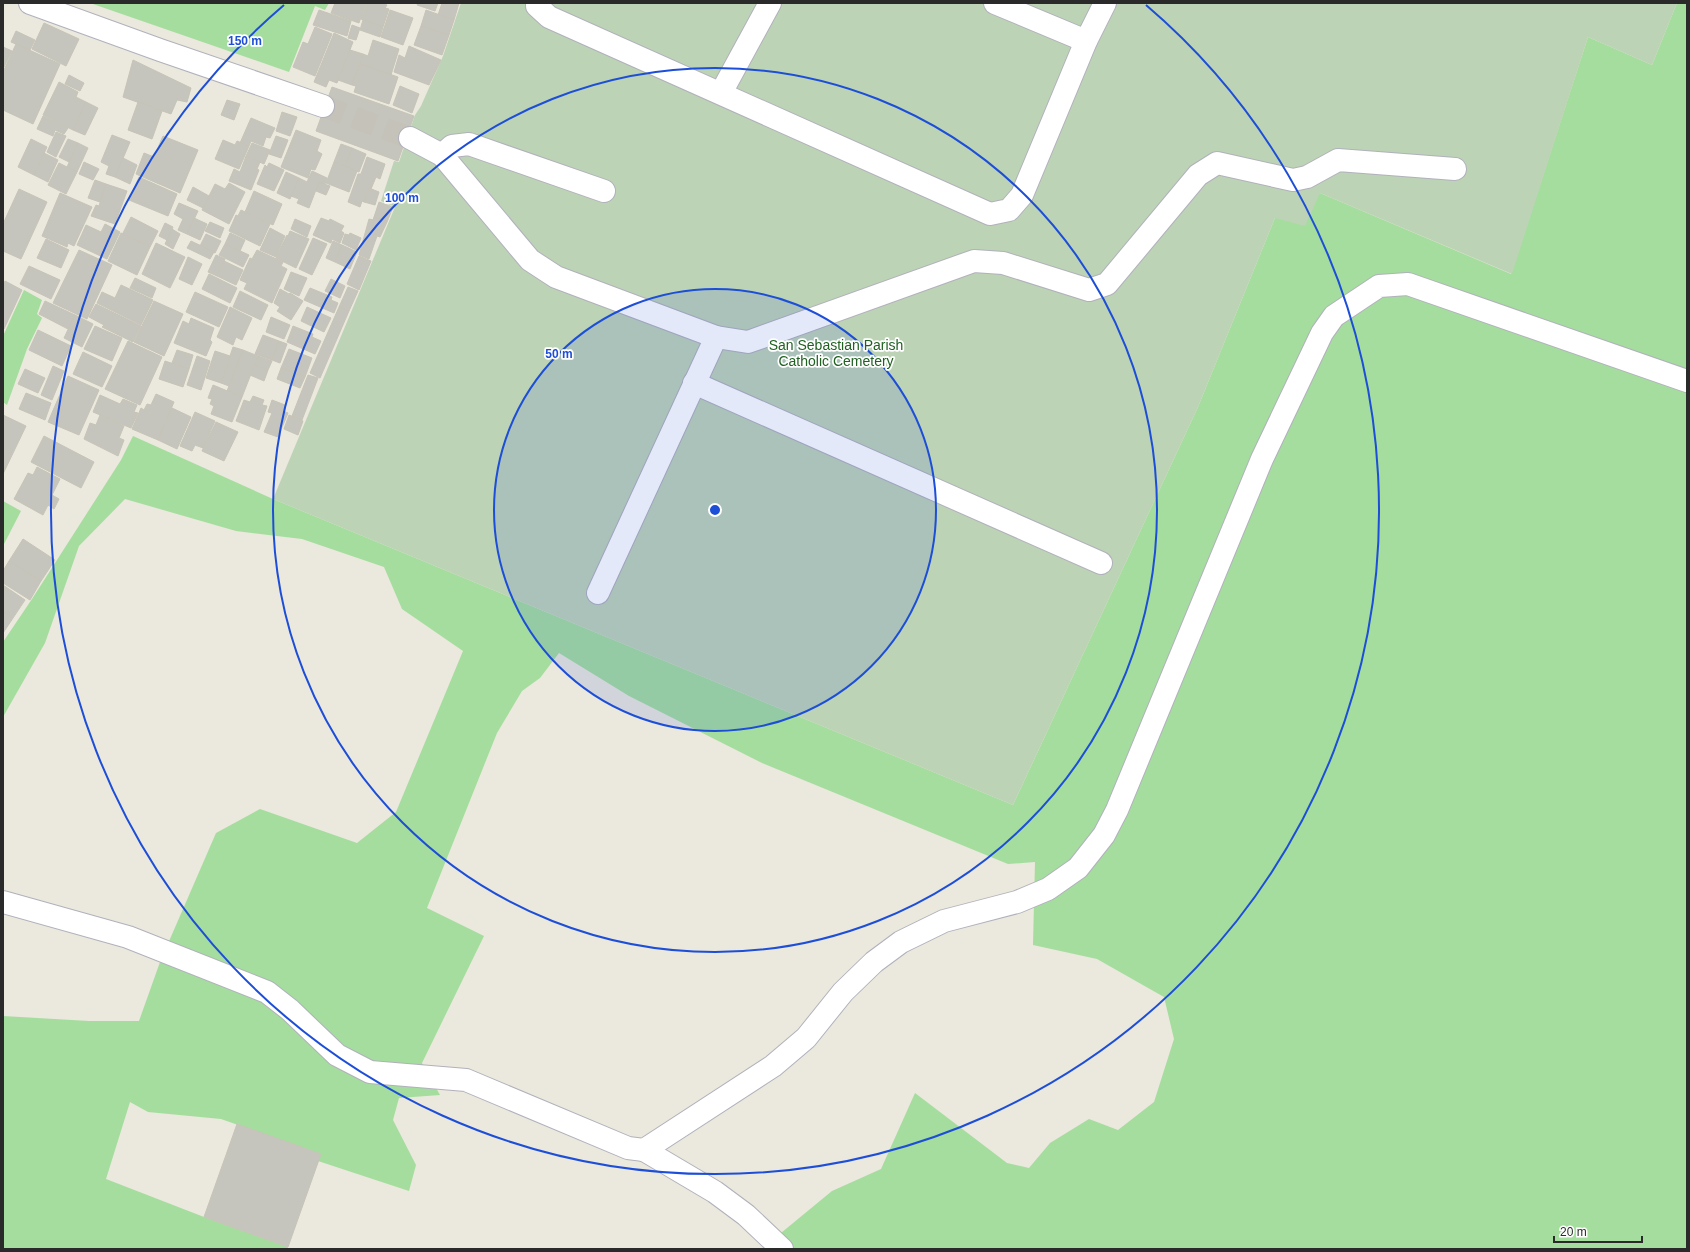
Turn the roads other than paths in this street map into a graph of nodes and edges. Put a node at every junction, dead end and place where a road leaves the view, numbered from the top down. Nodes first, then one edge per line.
1 (30, 3) edge
2 (537, 3) edge
3 (770, 3) edge
4 (995, 3) edge
5 (1105, 3) edge
6 (1086, 41) junction
7 (721, 93) junction
8 (323, 106) tunnel mouth
9 (410, 138) tunnel mouth
10 (442, 155) junction
11 (1455, 168) dead end
12 (604, 191) dead end
13 (716, 337) junction
14 (1687, 381) edge
15 (694, 383) junction
16 (1101, 563) dead end
17 (598, 593) dead end
18 (3, 902) edge
19 (644, 1150) junction
20 (782, 1249) edge

1 - 8 lane
2 - 7 lane
3 - 7 lane
4 - 6 lane
5 - 6 lane
6 - 7 lane
9 - 10 lane
10 - 12 lane
10 - 13 lane
11 - 13 lane
13 - 15 lane
14 - 19 lane
15 - 16 lane
15 - 17 lane
18 - 19 lane
19 - 20 lane

